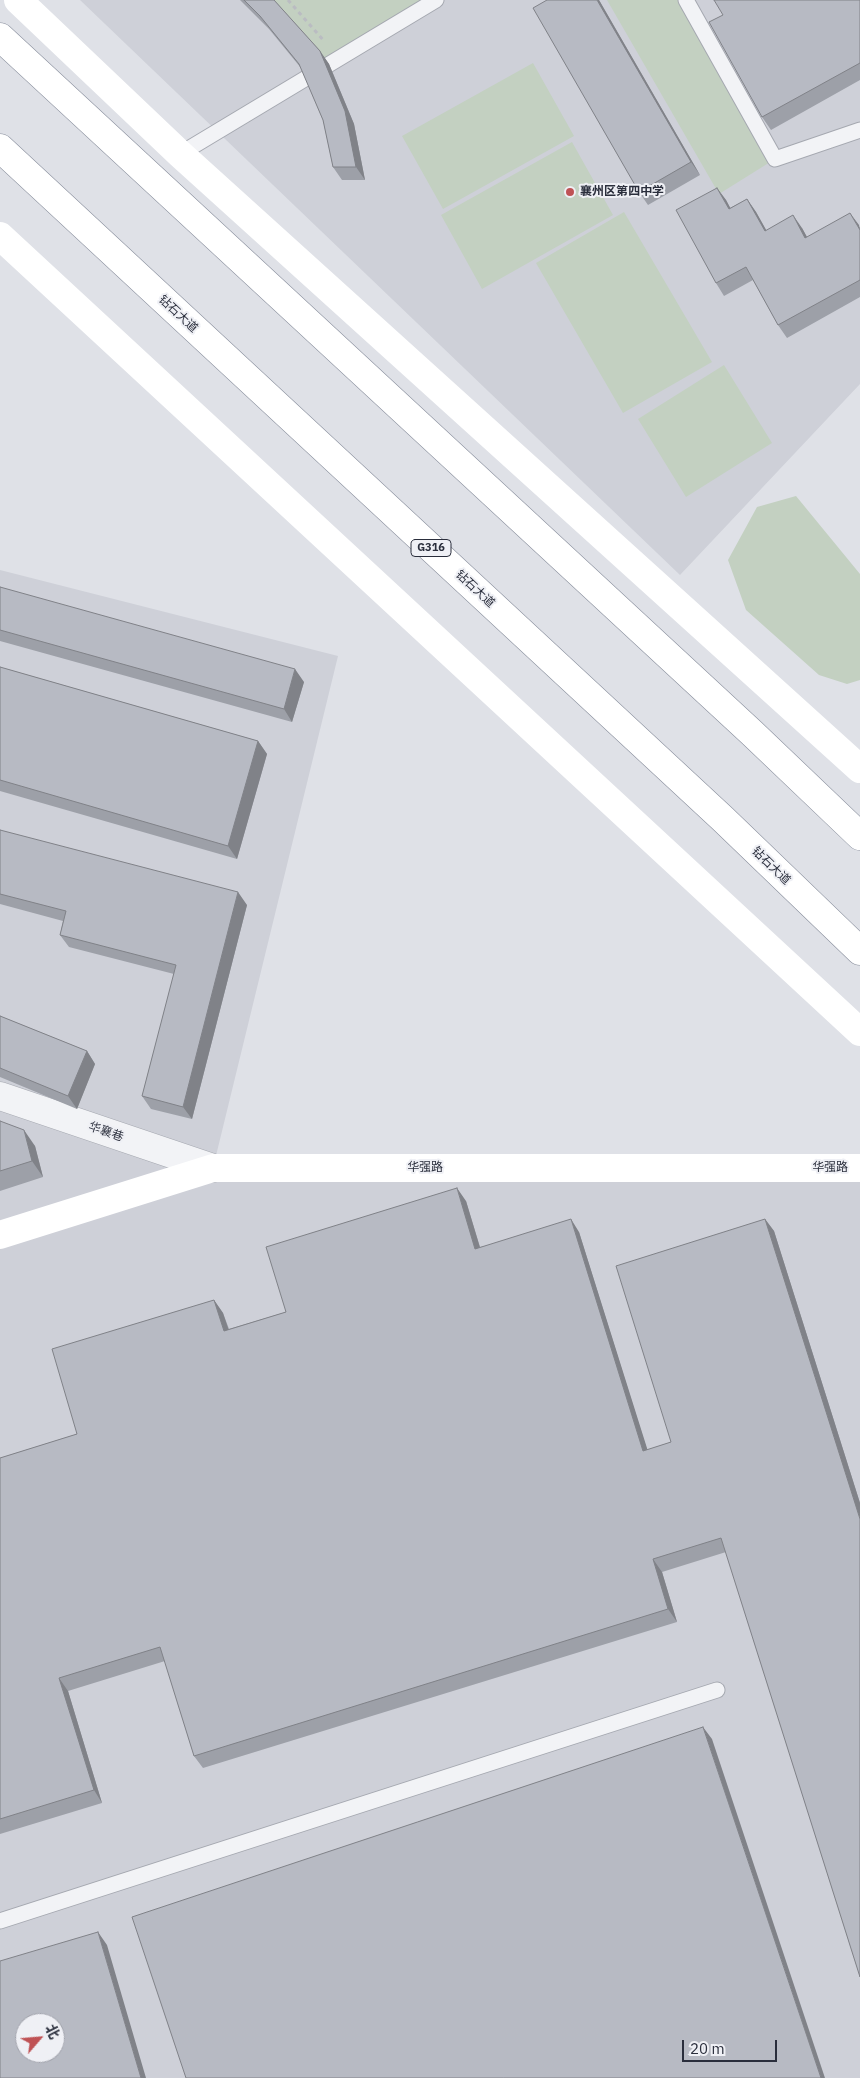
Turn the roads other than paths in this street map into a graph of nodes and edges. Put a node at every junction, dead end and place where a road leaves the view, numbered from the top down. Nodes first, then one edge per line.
1 (18, 0) edge
2 (436, 0) edge
3 (686, 0) edge
4 (0, 37) edge
5 (860, 130) edge
6 (0, 148) edge
7 (180, 154) junction
8 (147, 173) junction
9 (0, 236) edge
10 (848, 746) edge
11 (860, 769) edge
12 (860, 836) edge
13 (860, 951) edge
14 (860, 1032) edge
15 (0, 1096) edge
16 (213, 1168) junction
17 (860, 1168) edge
18 (0, 1235) edge
19 (717, 1690) dead end
20 (0, 1921) edge

1 - 7 main road
2 - 7 lane
3 - 5 lane
4 - 8 main road
6 - 13 main road, 钻石大道 / G316
7 - 8 main road
7 - 10 main road
8 - 12 main road
9 - 14 main road
10 - 11 main road
15 - 16 street, 华襄巷
16 - 17 main road, 华强路
16 - 18 main road, 华强路
19 - 20 lane

